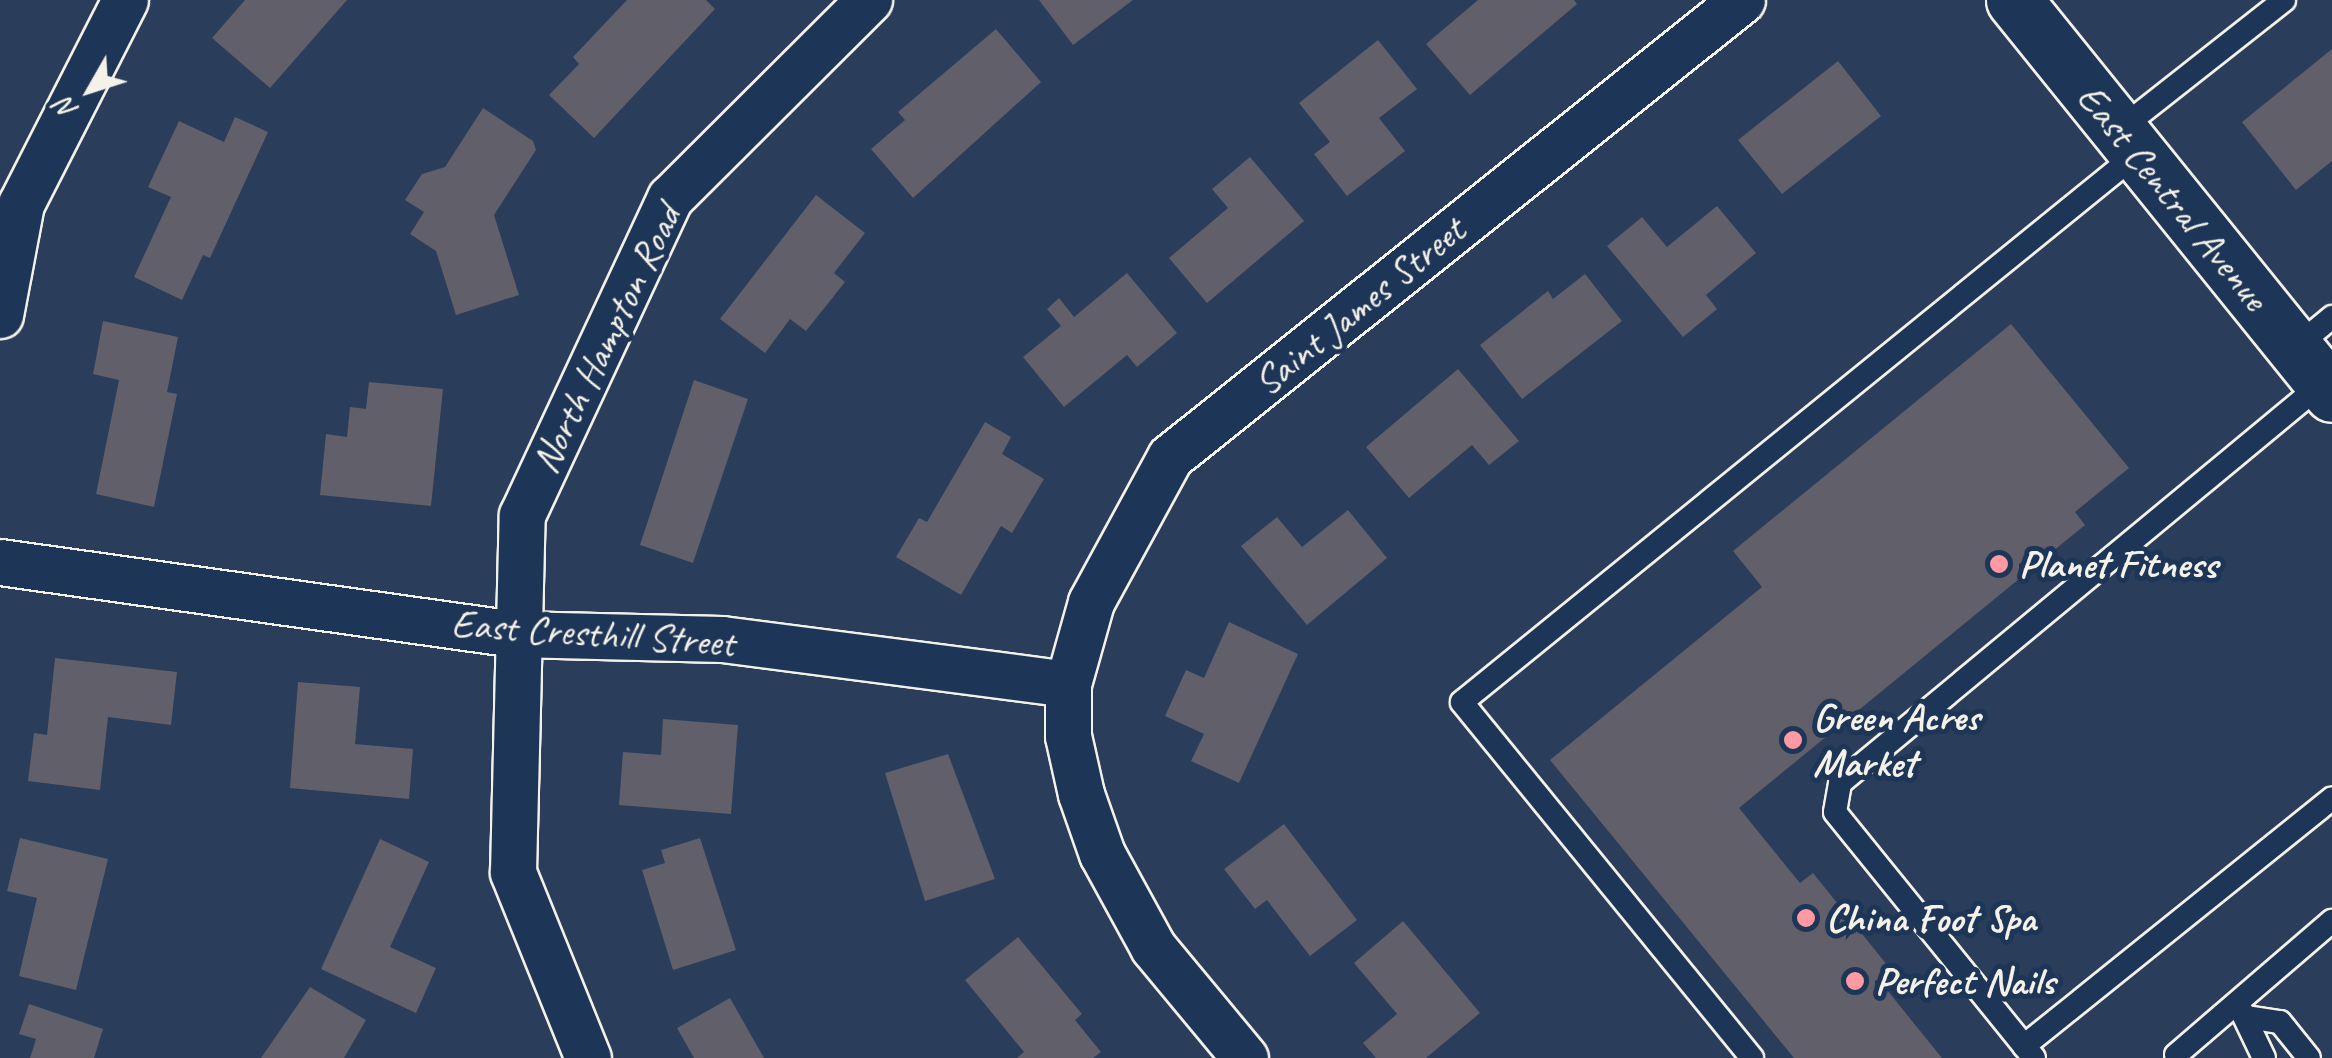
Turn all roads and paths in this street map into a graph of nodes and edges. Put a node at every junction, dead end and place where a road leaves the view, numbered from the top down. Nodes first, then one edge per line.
1 (125, 0) edge
2 (869, 0) edge
3 (1742, 0) edge
4 (2014, 0) edge
5 (2284, 0) edge
6 (2128, 142) junction
7 (0, 315) edge
8 (2321, 360) edge
9 (0, 562) edge
10 (515, 634) junction
11 (1068, 684) junction
12 (2332, 798) edge
13 (2332, 921) edge
14 (2242, 1010) junction
15 (2029, 1052) edge
16 (2176, 1056) dead end
17 (588, 1058) edge
18 (1245, 1058) edge
19 (1752, 1058) edge
20 (2264, 1058) edge
21 (2310, 1058) edge

1 - 7 street
2 - 10 street, North Hampton Road
3 - 11 street, Saint James Street
4 - 6 main road, East Central Avenue
5 - 6 lane
6 - 8 main road, East Central Avenue
6 - 19 lane
8 - 15 lane
9 - 10 street, East Cresthill Street
10 - 11 street, East Cresthill Street
10 - 17 street, North Hampton Road
11 - 18 street, Saint James Street
12 - 15 lane
13 - 14 lane
14 - 16 lane
14 - 20 lane
14 - 21 lane

